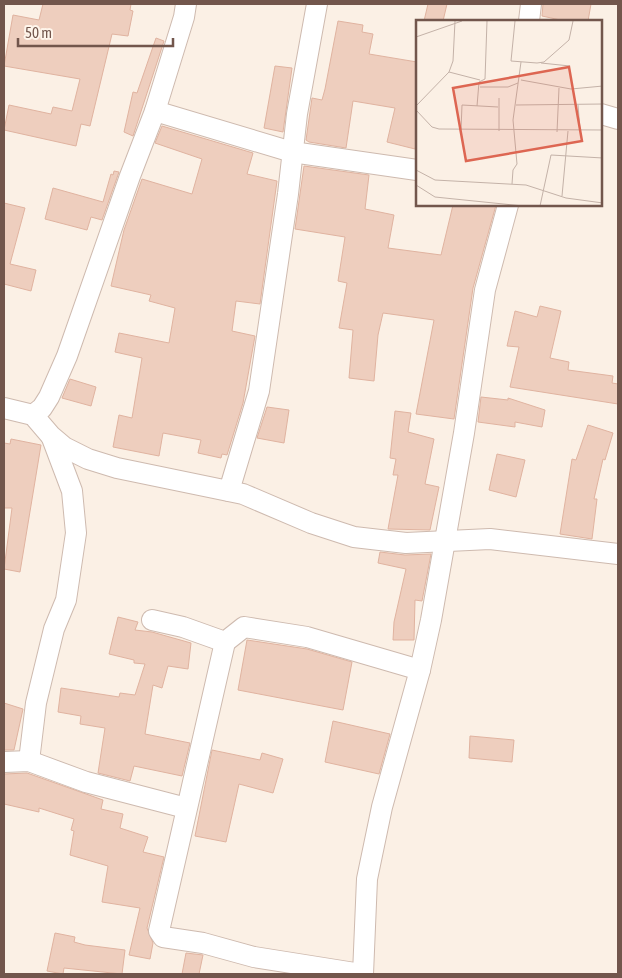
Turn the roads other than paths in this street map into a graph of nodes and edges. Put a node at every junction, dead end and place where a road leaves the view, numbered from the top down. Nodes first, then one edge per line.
1 (186, 4) edge
2 (317, 4) edge
3 (531, 4) edge
4 (529, 20) edge
5 (156, 111) junction
6 (602, 114) edge
7 (618, 119) edge
8 (292, 152) junction
9 (416, 170) edge
10 (508, 206) edge
11 (4, 408) edge
12 (33, 415) junction
13 (51, 436) junction
14 (229, 491) junction
15 (444, 540) junction
16 (618, 554) edge
17 (152, 620) dead end
18 (226, 642) junction
19 (420, 670) junction
20 (29, 761) junction
21 (4, 762) edge
22 (186, 808) junction
23 (362, 974) edge

1 - 5 street
2 - 8 street
3 - 4 street
5 - 8 street
5 - 12 street
6 - 7 street
8 - 9 street
8 - 14 street
10 - 15 street
11 - 12 street
12 - 13 street
13 - 14 street
13 - 20 street
14 - 15 street
15 - 16 street
15 - 19 street
17 - 18 street
18 - 19 street
18 - 22 street
19 - 23 street
20 - 21 street
20 - 22 street
22 - 23 street

